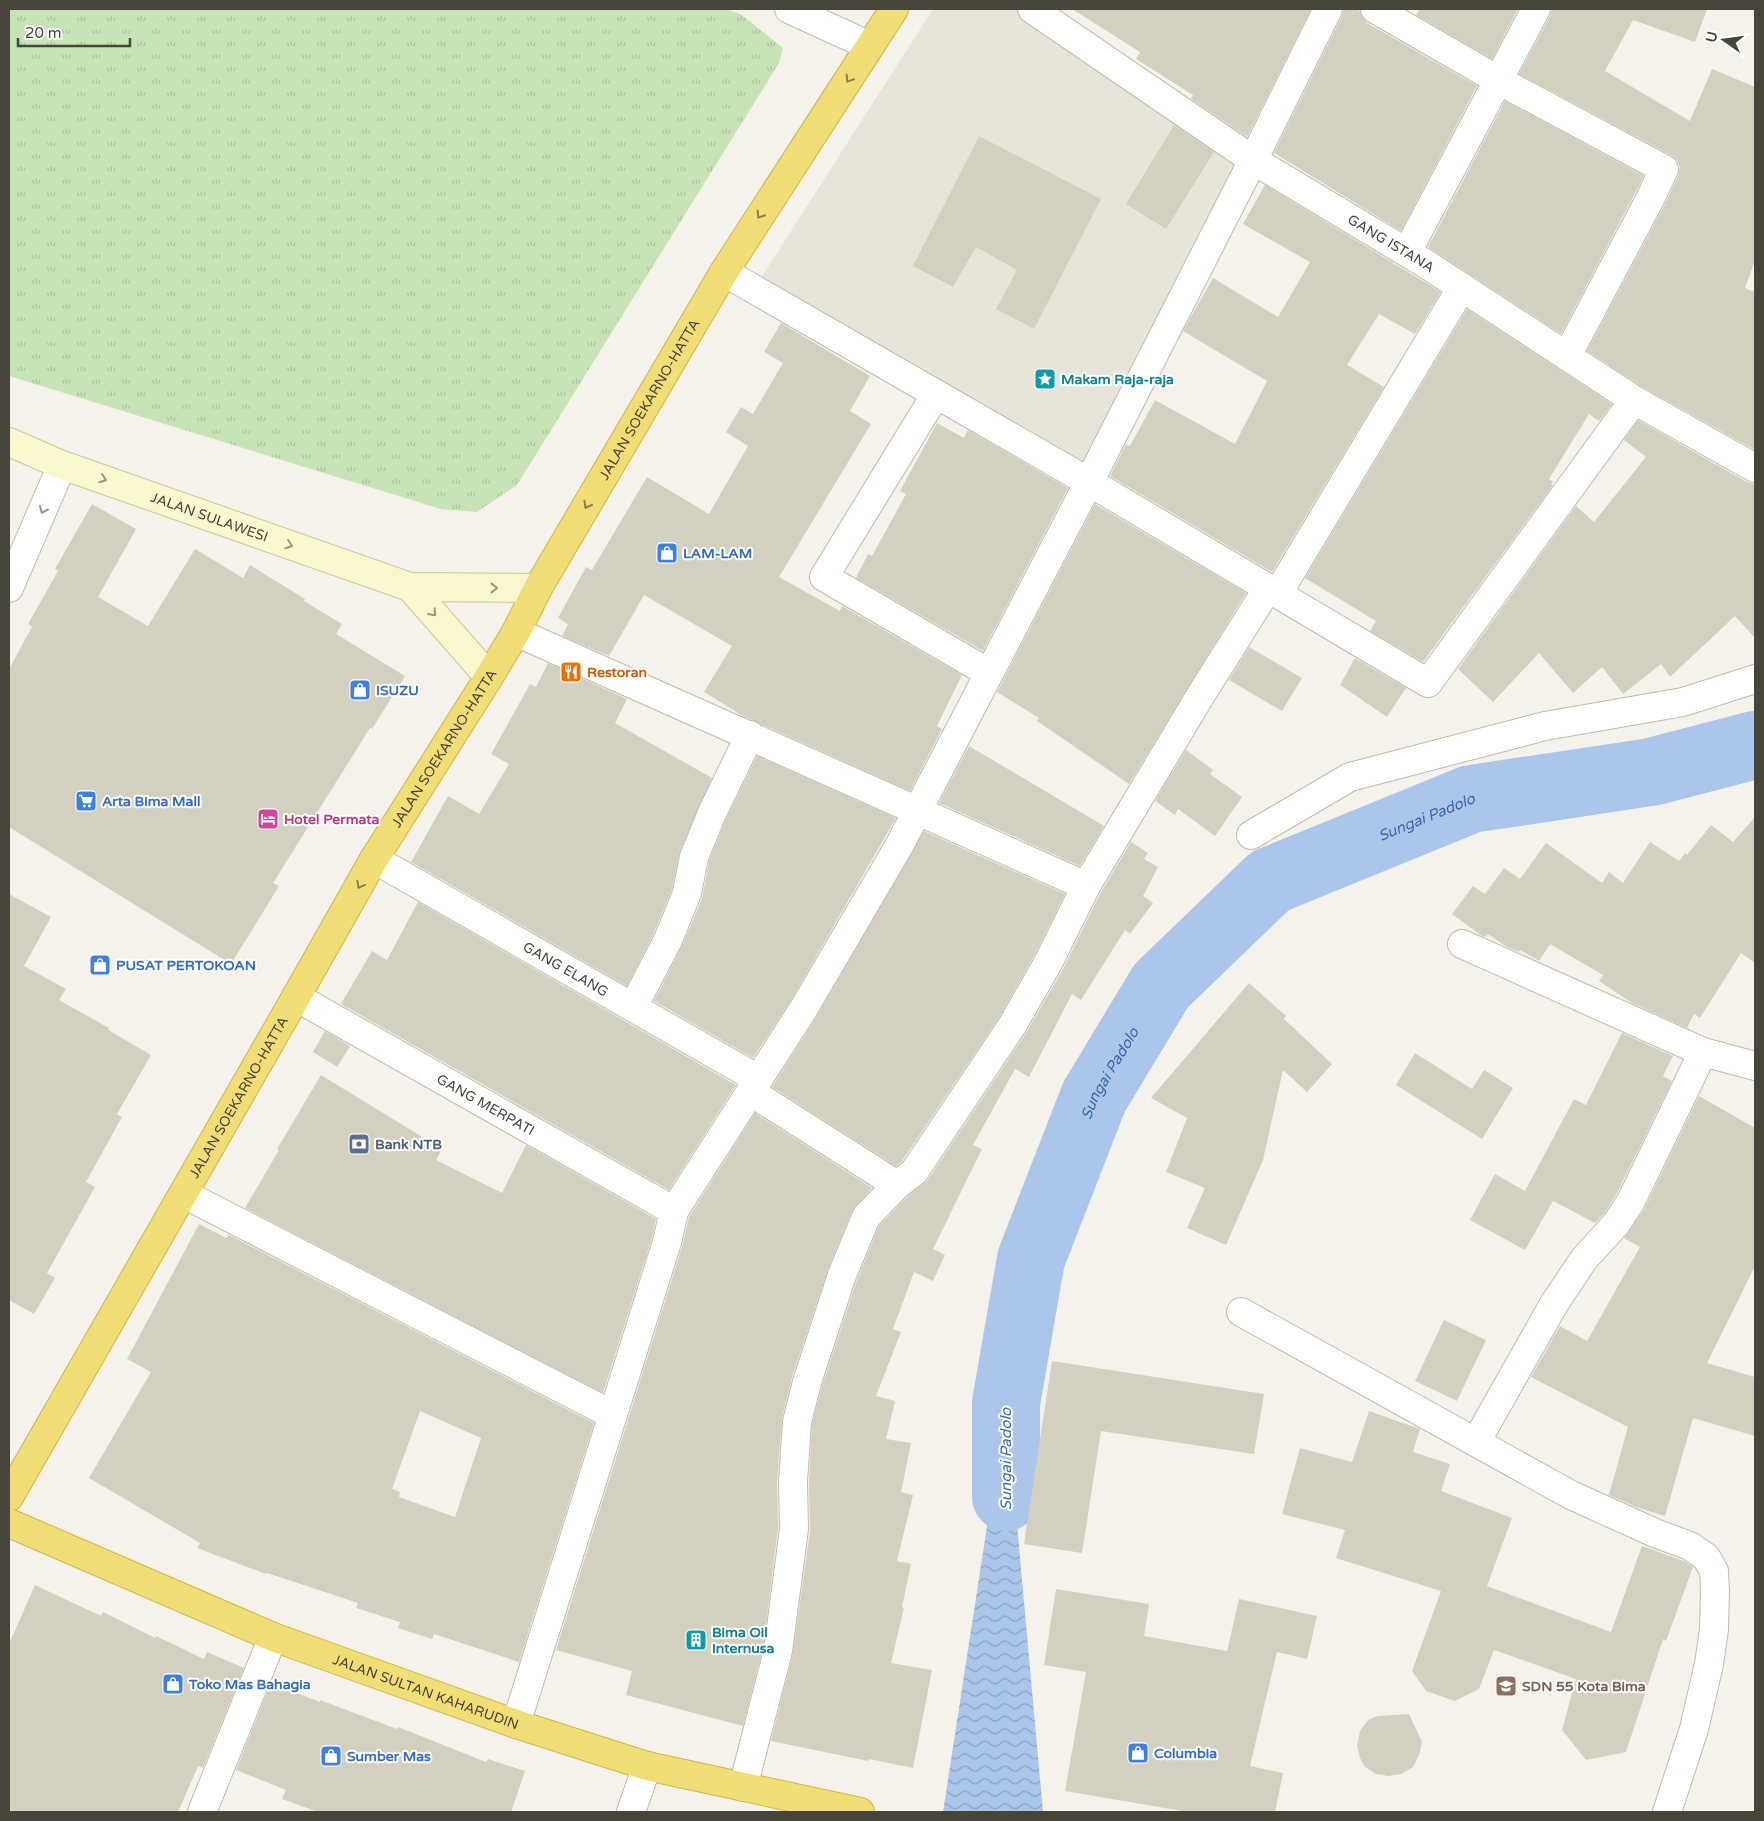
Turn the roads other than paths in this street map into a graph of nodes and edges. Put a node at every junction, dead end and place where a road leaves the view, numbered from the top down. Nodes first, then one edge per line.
1 (789, 9) edge
2 (894, 9) edge
3 (1032, 9) edge
4 (1328, 9) edge
5 (1375, 9) edge
6 (1536, 9) edge
7 (870, 46) junction
8 (1498, 80) junction
9 (1253, 160) junction
10 (1407, 252) junction
11 (724, 272) junction
12 (1462, 287) junction
13 (1567, 356) junction
14 (936, 394) junction
15 (1634, 400) junction
16 (9, 442) edge
17 (62, 465) junction
18 (1755, 468) edge
19 (1089, 482) junction
20 (410, 587) junction
21 (9, 588) edge
22 (538, 588) junction
23 (1273, 591) junction
24 (516, 632) junction
25 (989, 673) junction
26 (489, 677) junction
27 (1755, 679) edge
28 (750, 735) junction
29 (917, 810) junction
30 (1251, 835) dead end
31 (374, 859) junction
32 (1086, 886) junction
33 (1462, 944) dead end
34 (296, 998) junction
35 (633, 1007) junction
36 (1703, 1052) junction
37 (1755, 1066) edge
38 (755, 1085) junction
39 (897, 1185) junction
40 (184, 1194) junction
41 (674, 1211) junction
42 (1241, 1312) dead end
43 (613, 1415) junction
44 (1476, 1442) junction
45 (9, 1497) edge
46 (9, 1522) edge
47 (273, 1637) junction
48 (516, 1724) junction
49 (647, 1766) junction
50 (743, 1787) junction
51 (202, 1812) edge
52 (631, 1812) edge
53 (860, 1812) edge
54 (1667, 1812) edge

1 - 7 street
2 - 7 highway, JALAN SOEKARNO-HATTA
3 - 9 street, GANG ISTANA
4 - 9 street
5 - 8 street
6 - 8 street
7 -> 11 highway, JALAN SOEKARNO-HATTA
8 - 10 street
8 - 13 street
9 - 10 street, GANG ISTANA
9 - 19 street
10 - 12 street, GANG ISTANA
11 - 14 street
11 -> 22 highway, JALAN SOEKARNO-HATTA
12 - 13 street, GANG ISTANA
12 - 23 street
13 - 15 street, GANG ISTANA
14 - 19 street
14 - 25 street
15 - 18 street, GANG ISTANA
15 - 23 street
16 - 17 street, JALAN SULAWESI
17 -> 20 street, JALAN SULAWESI
17 -> 21 street
19 - 23 street
19 - 25 street
20 -> 22 street, JALAN SULAWESI
20 -> 26 street, JALAN SULAWESI
22 - 24 highway, JALAN SOEKARNO-HATTA
23 - 32 street
24 - 26 highway, JALAN SOEKARNO-HATTA
24 - 28 street
25 - 29 street
26 - 31 highway, JALAN SOEKARNO-HATTA
27 - 30 street
28 - 29 street
28 - 35 street
29 - 32 street
29 - 38 street
31 -> 34 highway, JALAN SOEKARNO-HATTA
31 - 35 street, GANG ELANG
32 - 39 street
33 - 36 street
34 - 40 highway, JALAN SOEKARNO-HATTA
34 - 41 street, GANG MERPATI
35 - 38 street, GANG ELANG
36 - 37 street
36 - 44 street
38 - 39 street, GANG ELANG
38 - 41 street
39 - 50 street
40 - 43 street
40 - 45 highway, JALAN SOEKARNO-HATTA
41 - 43 street
42 - 44 street
43 - 48 street
44 - 54 street
46 - 47 highway, JALAN SULTAN KAHARUDIN
47 - 48 highway, JALAN SULTAN KAHARUDIN
47 - 51 street
48 - 49 highway, JALAN SULTAN KAHARUDIN
49 - 50 highway, JALAN SULTAN KAHARUDIN
49 - 52 street
50 - 53 highway, JALAN SULTAN KAHARUDIN

